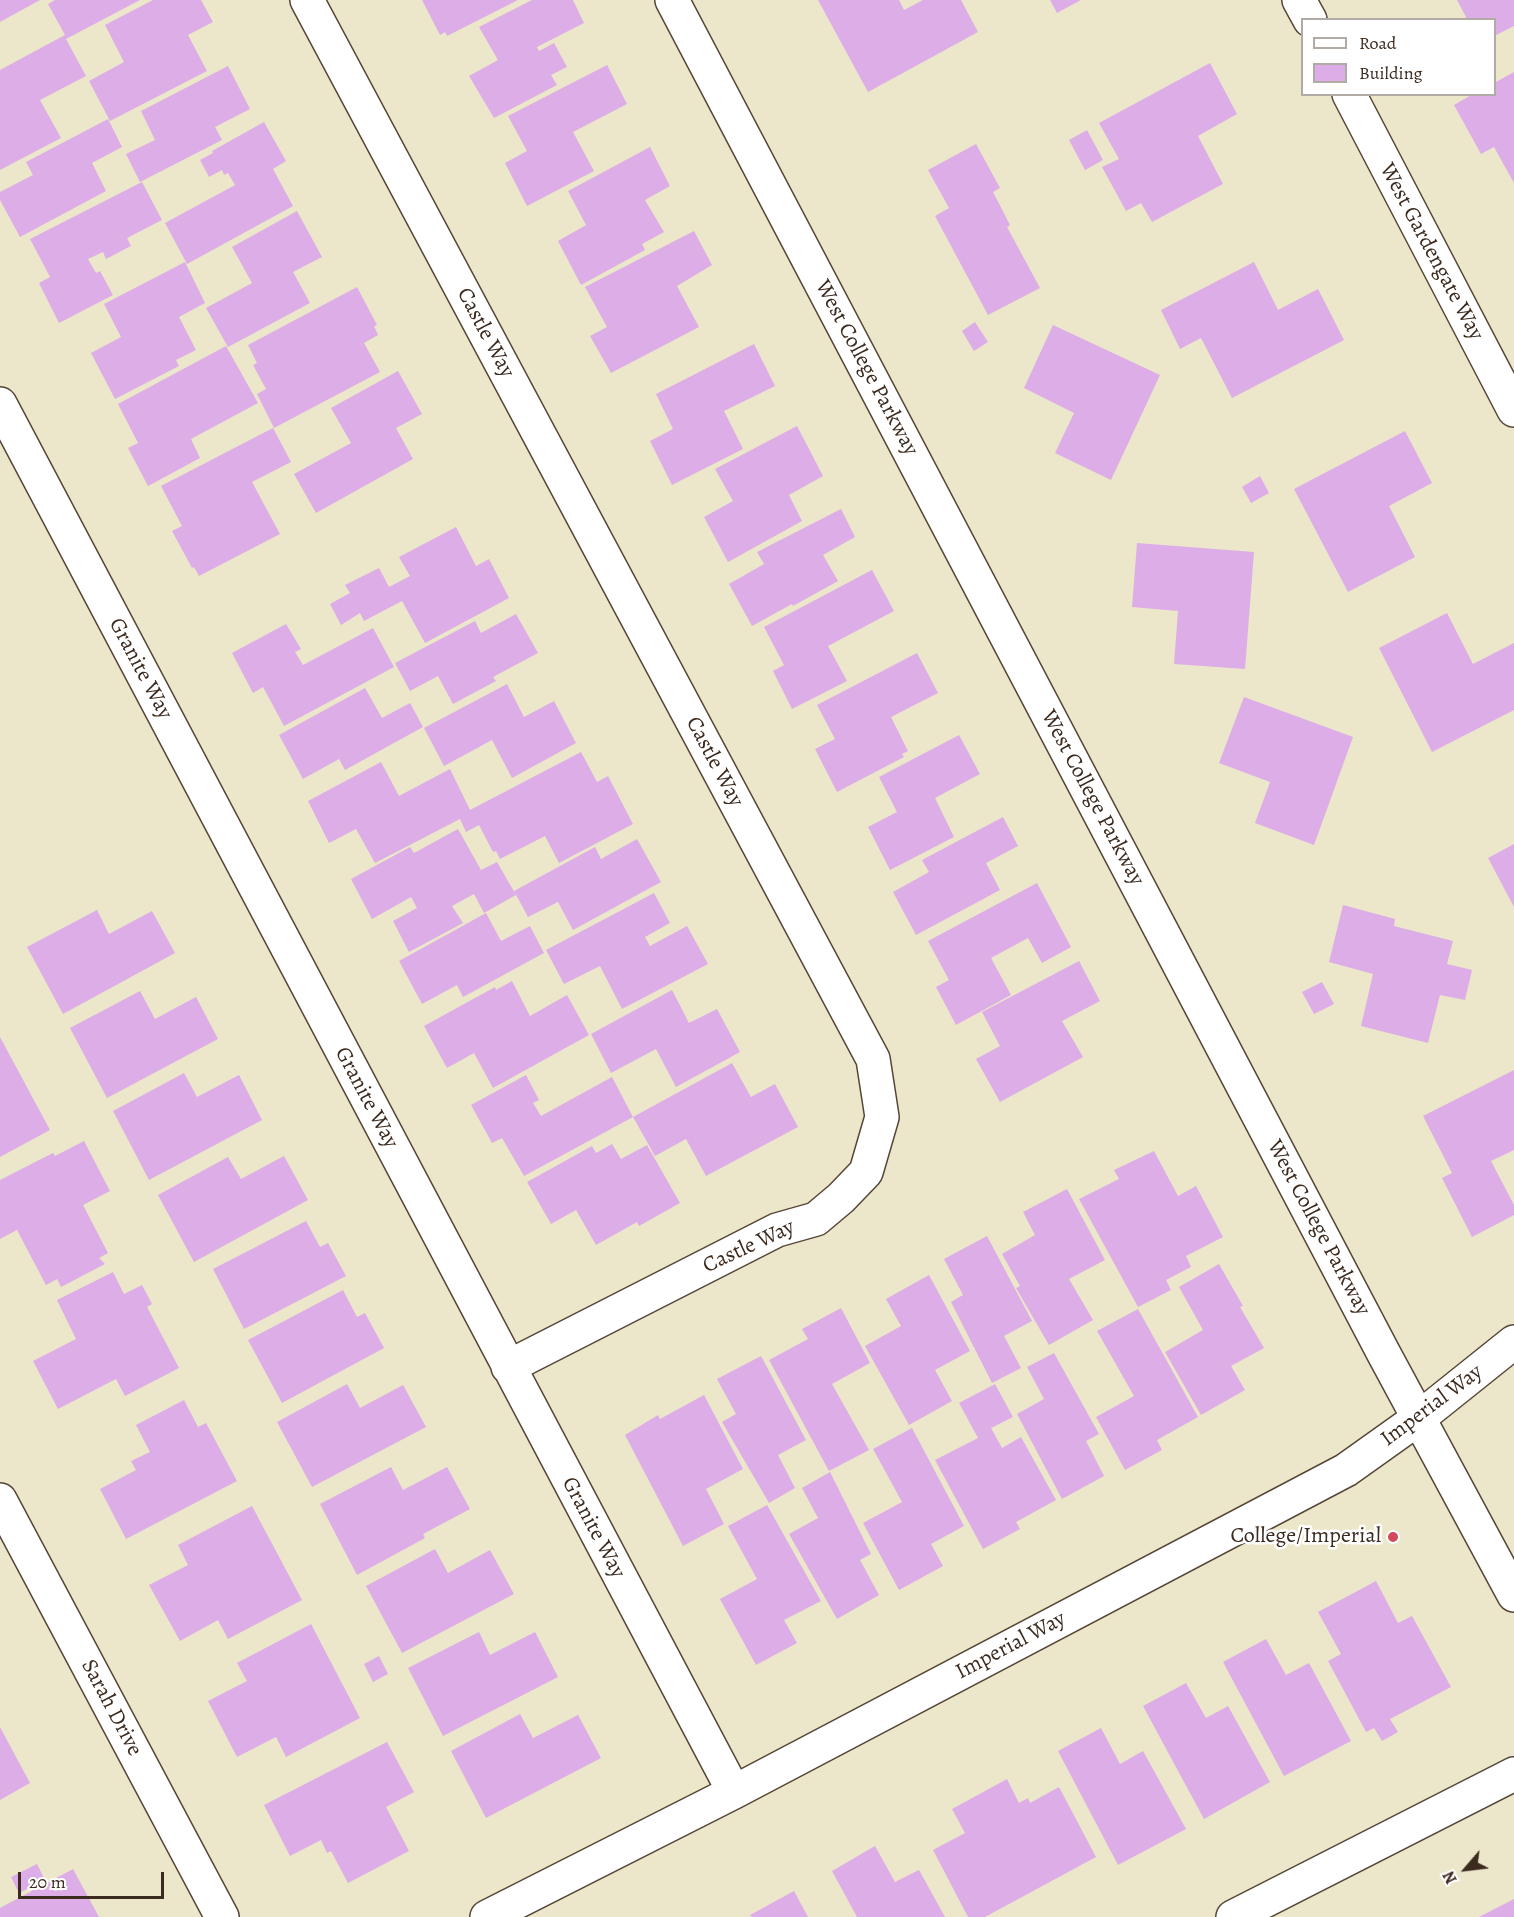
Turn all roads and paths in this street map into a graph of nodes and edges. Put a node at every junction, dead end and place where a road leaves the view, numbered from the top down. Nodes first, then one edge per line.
1 (307, 0) edge
2 (672, 0) edge
3 (1299, 0) edge
4 (1309, 18) edge
5 (1350, 96) edge
6 (0, 404) edge
7 (1514, 410) edge
8 (1514, 1342) edge
9 (508, 1368) junction
10 (1419, 1418) junction
11 (0, 1500) edge
12 (1514, 1595) edge
13 (1514, 1774) edge
14 (734, 1792) junction
15 (222, 1917) edge
16 (487, 1917) edge
17 (1233, 1917) edge

1 - 9 street, Castle Way
2 - 10 street, West College Parkway
3 - 4 street
5 - 7 street, West Gardengate Way
6 - 9 street, Granite Way
8 - 10 street, Imperial Way
9 - 14 street, Granite Way
10 - 12 street, West College Parkway
10 - 14 street, Imperial Way
11 - 15 street, Sarah Drive
13 - 17 street
14 - 16 street, Imperial Way

